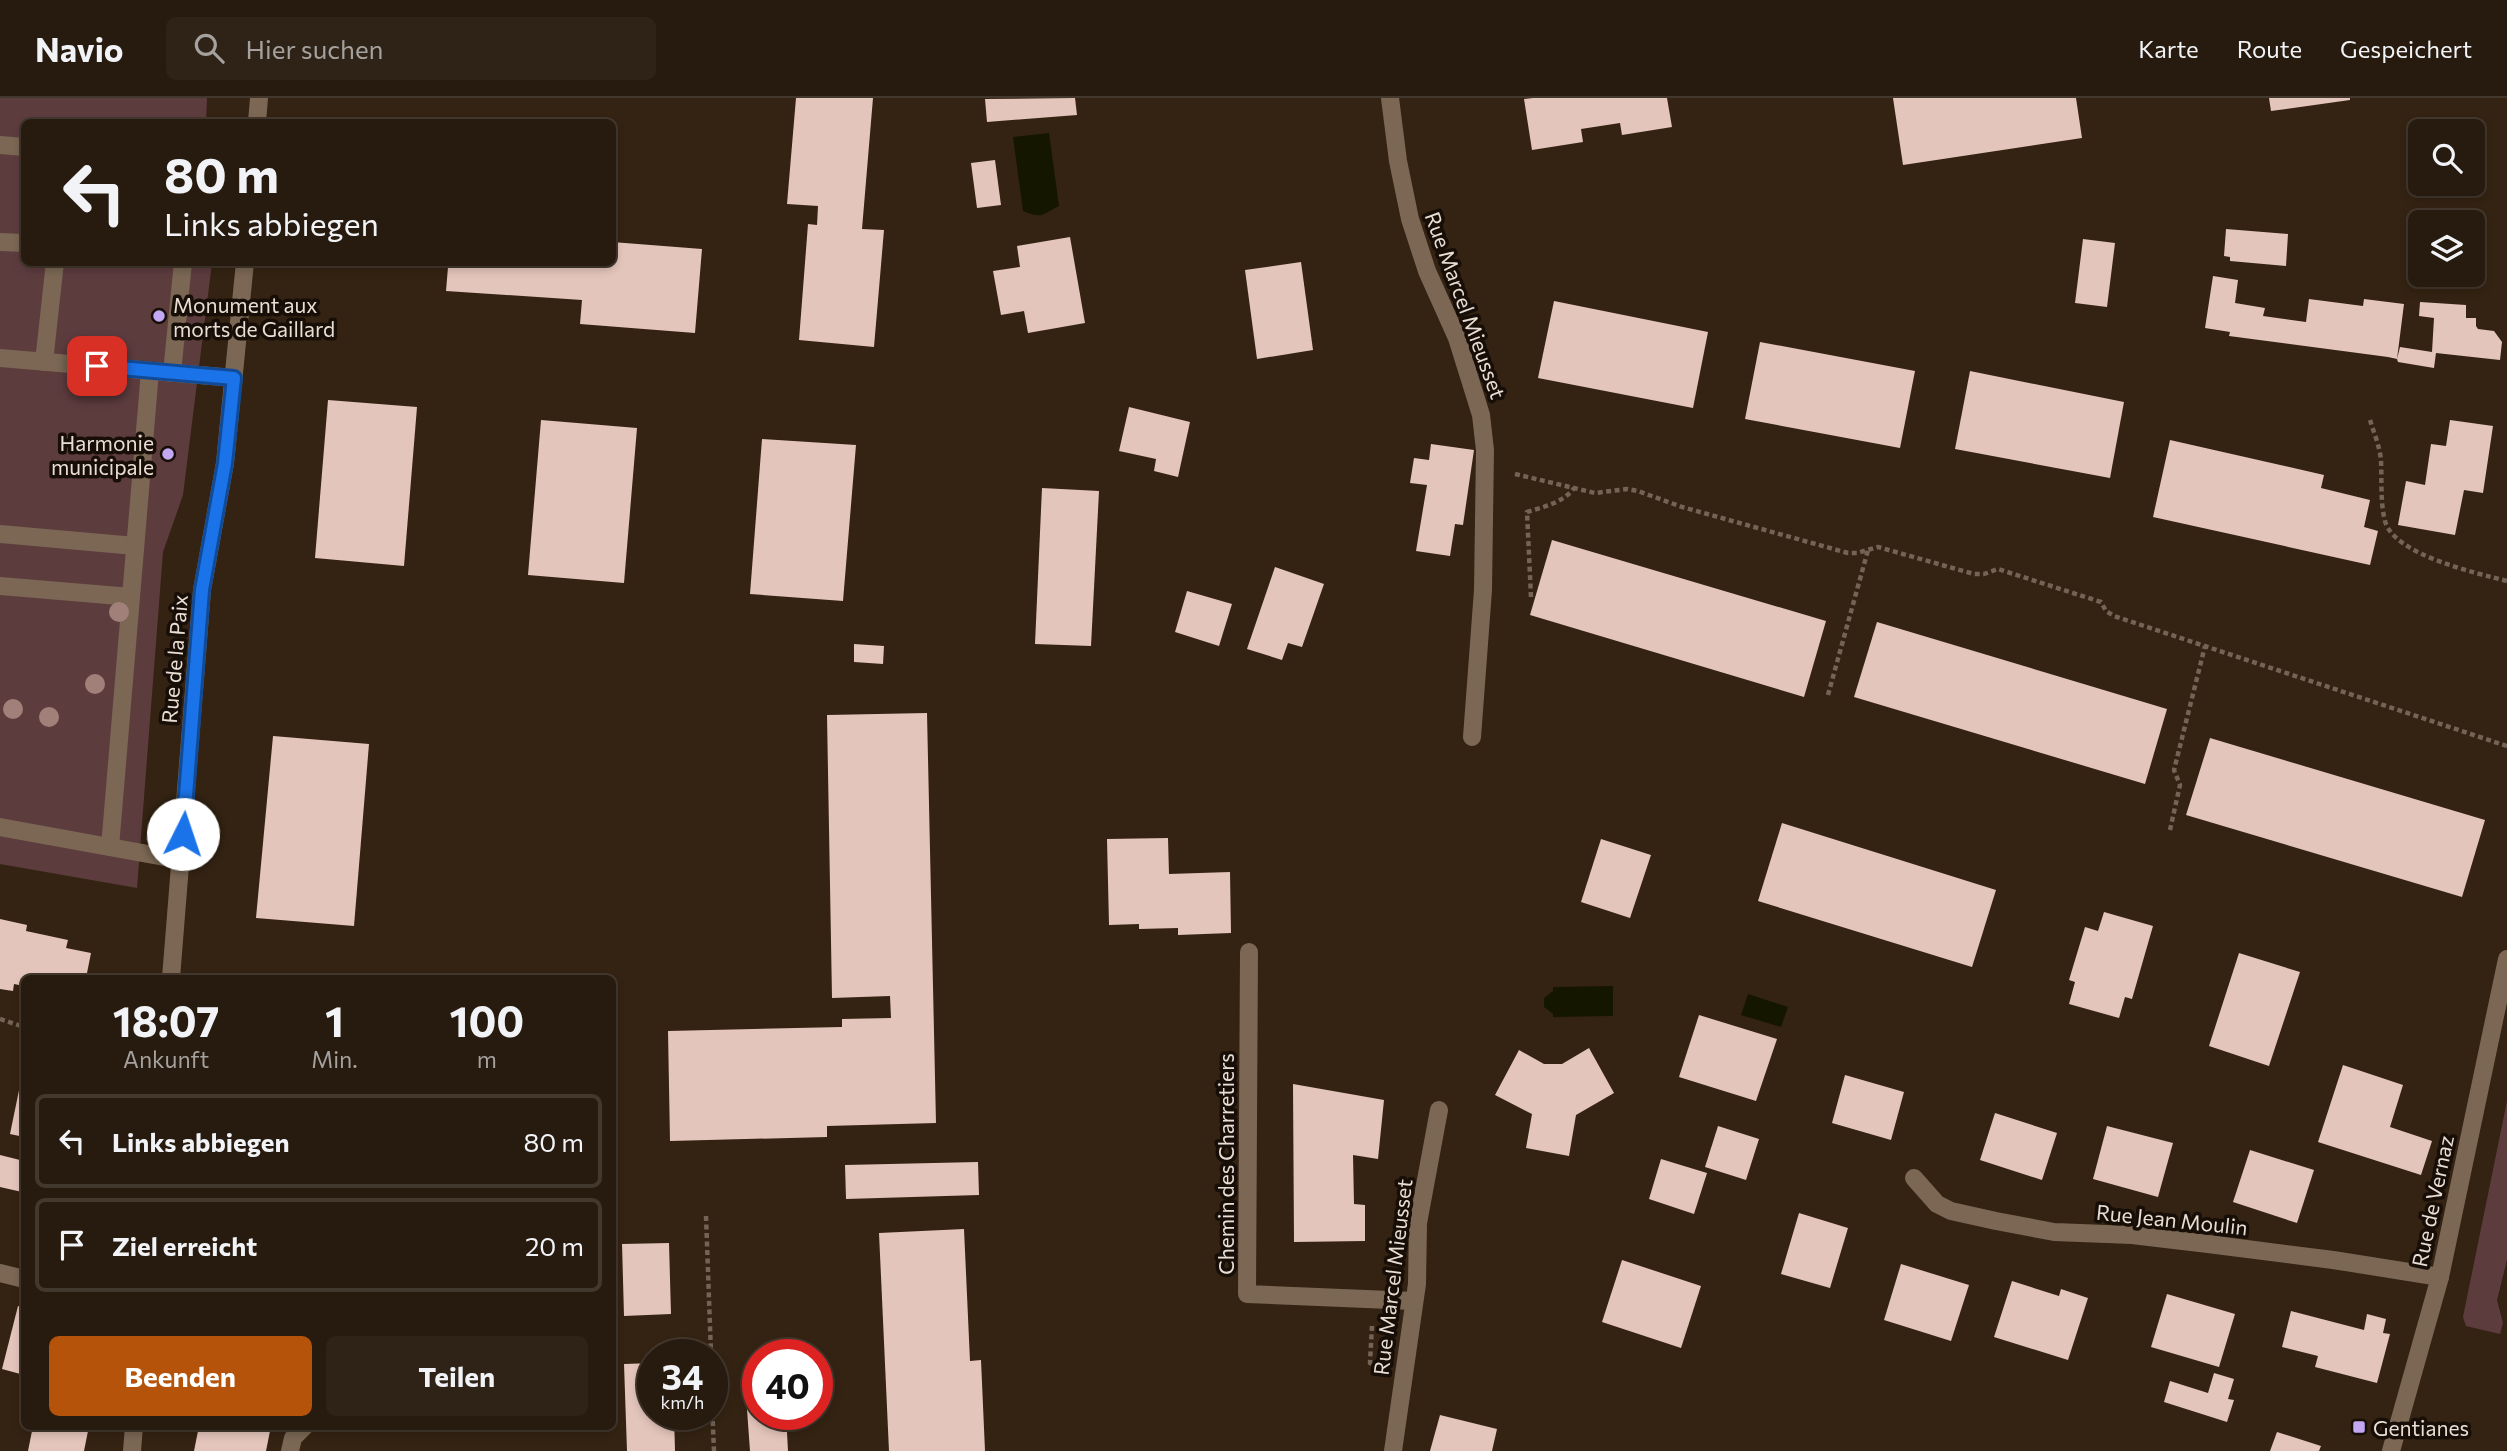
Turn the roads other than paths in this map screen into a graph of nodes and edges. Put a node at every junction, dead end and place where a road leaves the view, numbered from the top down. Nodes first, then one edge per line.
1 (259, 98) edge
2 (1390, 98) edge
3 (257, 119) edge
4 (0, 145) edge
5 (21, 147) edge
6 (0, 242) edge
7 (21, 243) edge
8 (55, 266) edge
9 (183, 266) edge
10 (245, 266) edge
11 (0, 358) edge
12 (44, 362) junction
13 (150, 371) junction
14 (172, 373) junction
15 (234, 378) junction
16 (0, 534) edge
17 (135, 547) junction
18 (0, 586) edge
19 (131, 597) junction
20 (1472, 737) dead end
21 (0, 827) edge
22 (110, 847) junction
23 (181, 860) junction
24 (1249, 952) dead end
25 (2507, 959) edge
26 (171, 975) edge
27 (1439, 1110) dead end
28 (1913, 1178) dead end
29 (0, 1273) edge
30 (2440, 1277) junction
31 (21, 1278) edge
32 (1414, 1301) junction
33 (134, 1430) edge
34 (301, 1430) edge
35 (132, 1451) edge
36 (290, 1451) edge
37 (1393, 1451) edge
38 (2391, 1451) edge

1 - 3 street
2 - 20 street, Rue Marcel Mieusset
4 - 5 street
6 - 7 street
8 - 12 street
9 - 14 street
10 - 15 street, Rue de la Paix
11 - 12 street
12 - 13 street
13 - 14 street
13 - 17 street
14 - 15 street
15 - 23 street, Rue de la Paix
16 - 17 street
17 - 19 street
18 - 19 street
19 - 22 street
21 - 22 street
22 - 23 street
23 - 26 street, Rue de la Paix
24 - 32 street, Chemin des Charretiers
25 - 30 street, Rue de Vernaz
27 - 32 street, Rue Marcel Mieusset
28 - 30 street, Rue Jean Moulin
29 - 31 street
30 - 38 street, Rue de Vernaz
32 - 37 street, Rue Marcel Mieusset
33 - 35 street
34 - 36 street

